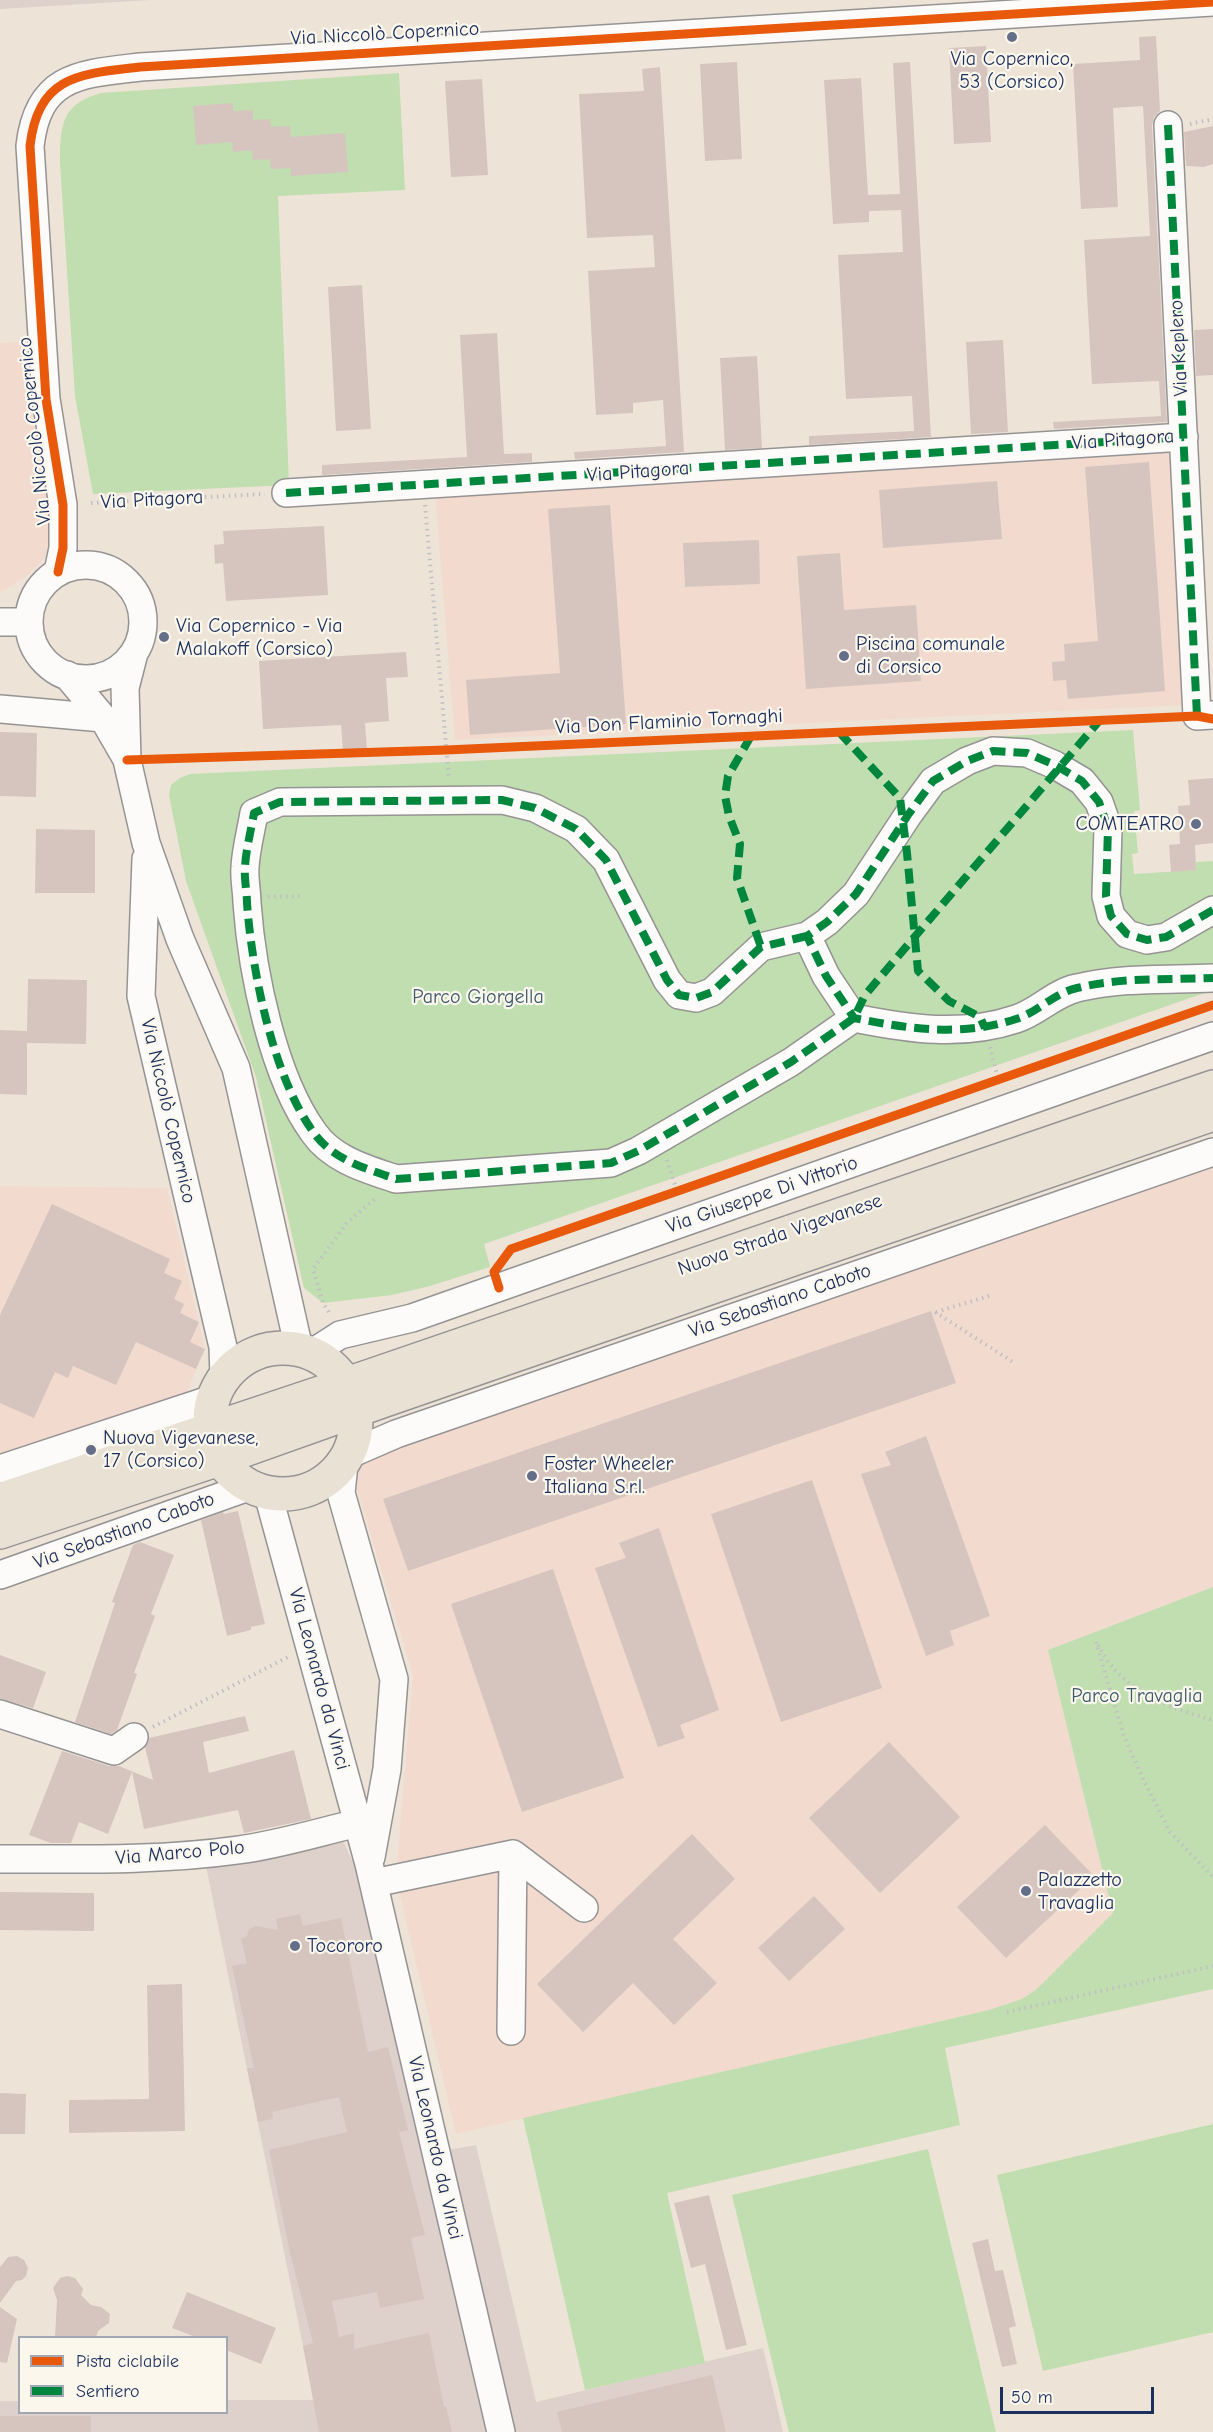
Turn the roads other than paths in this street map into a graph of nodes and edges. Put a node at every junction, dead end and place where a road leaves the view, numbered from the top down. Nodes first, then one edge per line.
1 (1213, 2) edge
2 (1168, 125) dead end
3 (1184, 436) junction
4 (286, 493) road end
5 (63, 505) junction
6 (104, 568) junction
7 (58, 572) junction
8 (0, 622) edge
9 (29, 622) junction
10 (134, 653) junction
11 (67, 675) junction
12 (0, 709) edge
13 (1205, 715) edge
14 (103, 718) junction
15 (127, 760) junction
16 (146, 843) junction
17 (1213, 910) edge
18 (807, 936) junction
19 (1213, 978) edge
20 (855, 1018) junction
21 (1213, 1036) edge
22 (1213, 1087) edge
23 (1213, 1114) edge
24 (1213, 1152) edge
25 (306, 1351) junction
26 (351, 1397) junction
27 (216, 1416) junction
28 (347, 1459) junction
29 (0, 1469) edge
30 (258, 1490) junction
31 (0, 1500) edge
32 (0, 1532) edge
33 (0, 1575) edge
34 (0, 1714) edge
35 (134, 1737) road end
36 (343, 1767) junction
37 (387, 1769) junction
38 (358, 1823) junction
39 (513, 1854) junction
40 (0, 1859) edge
41 (372, 1874) junction
42 (584, 1908) dead end
43 (510, 2031) dead end
44 (501, 2432) edge

1 - 5 street, Via Niccolò Copernico
2 - 3 street, Via Keplero
3 - 4 street, Via Pitagora
3 - 13 street, Via Keplero
5 - 6 street
5 - 7 street, Via Niccolò Copernico
6 - 7 street
6 - 10 street
7 - 9 street
8 - 9 street
9 - 11 street
10 - 11 street
10 - 15 street, Via Niccolò Copernico
11 - 14 street
12 - 14 street
14 - 15 street
15 - 16 street, Via Niccolò Copernico
16 - 25 street, Via Niccolò Copernico
16 - 27 street, Via Niccolò Copernico
17 - 18 street
18 - 20 street
18 - 20 street
19 - 20 street
21 - 25 street, Via Giuseppe Di Vittorio
22 - 26 main road, Nuova Strada Vigevanese
23 - 26 main road, Nuova Strada Vigevanese
24 - 28 street, Via Sebastiano Caboto
25 - 26 main road
25 - 27 main road, Nuova Strada Vigevanese
26 - 27 main road, Nuova Strada Vigevanese
26 - 28 main road
27 - 29 street
27 - 30 main road
27 - 31 main road, Nuova Strada Vigevanese
27 - 32 main road, Nuova Strada Vigevanese
28 - 30 main road
28 - 37 street, Via Leonardo da Vinci
30 - 33 street, Via Sebastiano Caboto
30 - 36 street, Via Leonardo da Vinci
34 - 35 street
36 - 37 street
36 - 38 street, Via Leonardo da Vinci
37 - 41 street, Via Leonardo da Vinci
38 - 40 street, Via Marco Polo
38 - 41 street, Via Leonardo da Vinci
39 - 41 street
39 - 42 street
39 - 43 street
41 - 44 street, Via Leonardo da Vinci

